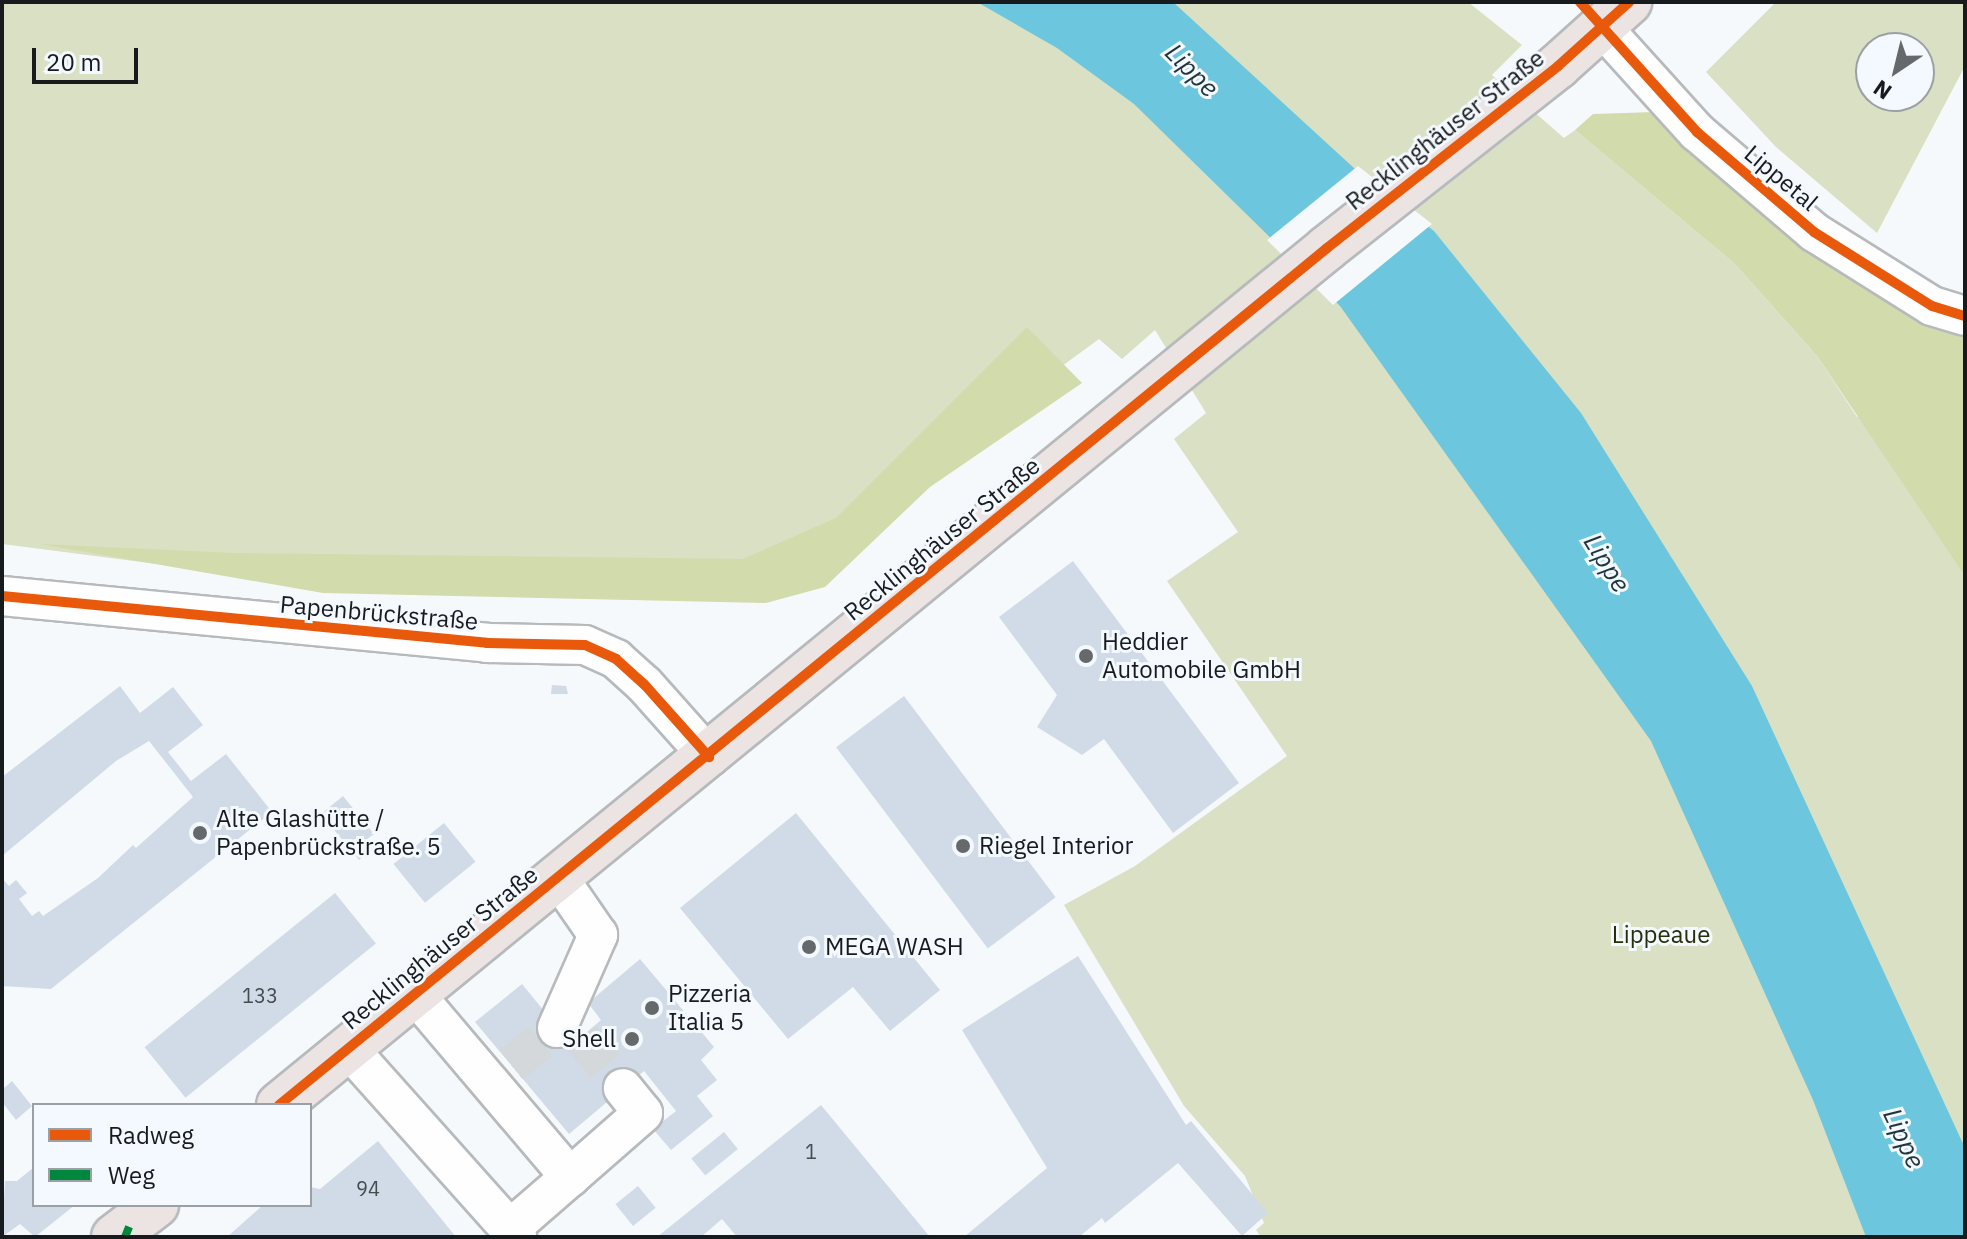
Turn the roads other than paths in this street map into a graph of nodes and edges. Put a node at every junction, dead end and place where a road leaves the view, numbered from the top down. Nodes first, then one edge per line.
1 (1616, 15) edge
2 (1965, 316) edge
3 (2, 596) edge
4 (709, 757) junction
5 (558, 877) junction
6 (413, 992) junction
7 (568, 1028) tunnel mouth
8 (348, 1048) junction
9 (623, 1088) tunnel mouth
10 (281, 1103) edge
11 (570, 1177) junction
12 (153, 1207) edge
13 (514, 1233) edge
14 (114, 1237) edge

1 - 2 street, Lippetal
1 - 4 main road, Recklinghäuser Straße
3 - 4 street, Papenbrückstraße
4 - 5 main road, Recklinghäuser Straße
5 - 6 main road, Recklinghäuser Straße
5 - 7 street
6 - 8 main road, Recklinghäuser Straße
6 - 11 street
8 - 10 main road, Recklinghäuser Straße
8 - 13 street
9 - 11 street
11 - 13 street
12 - 14 main road

